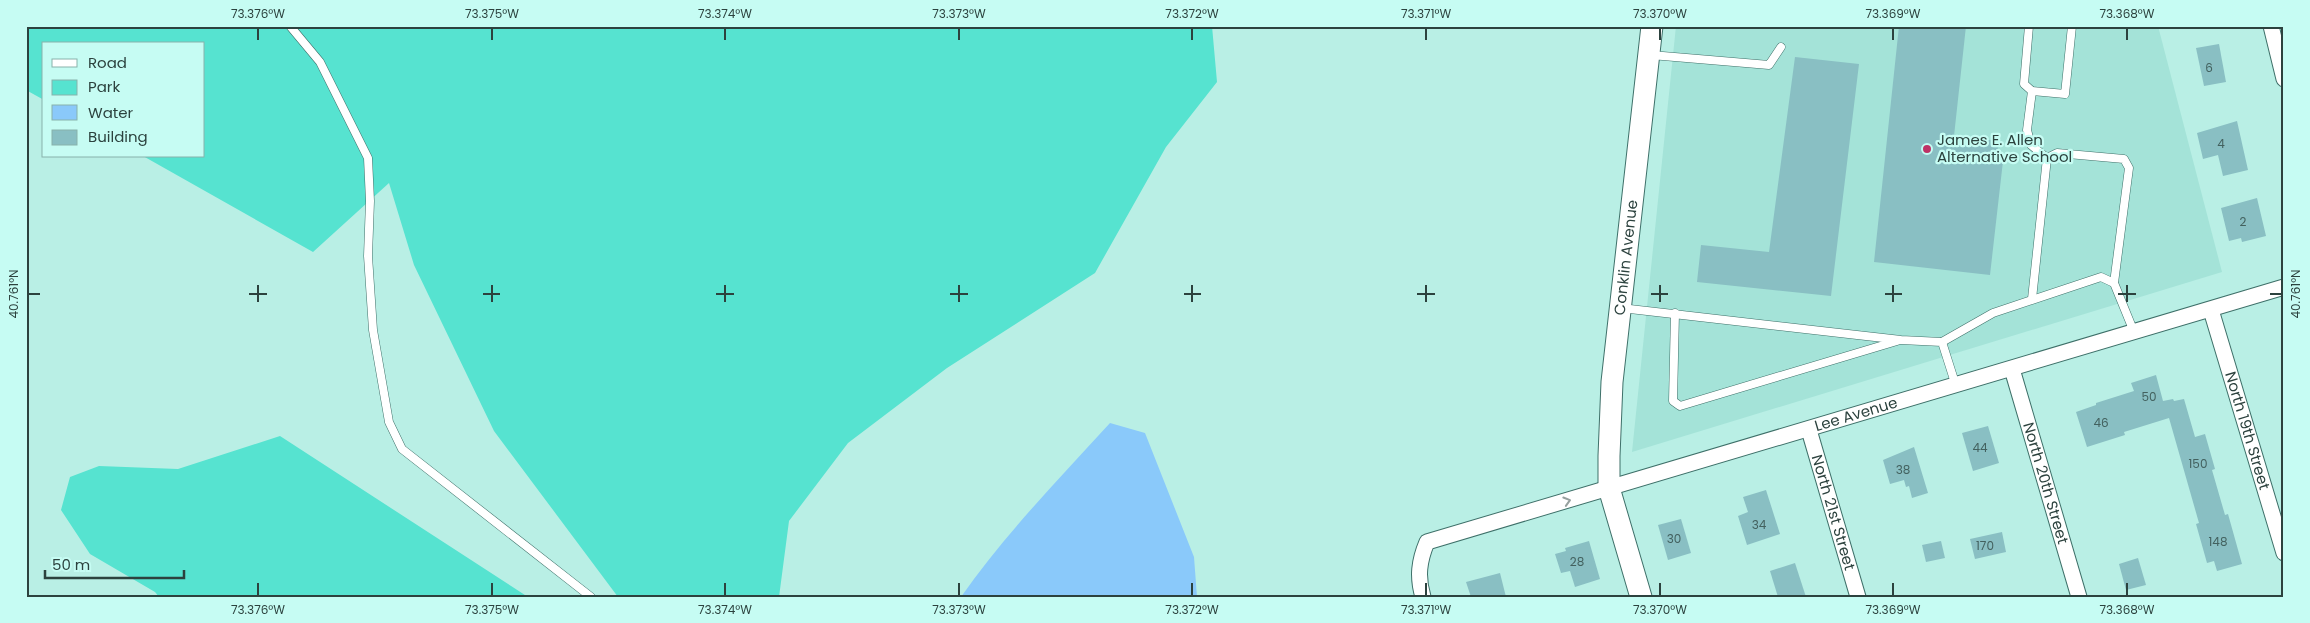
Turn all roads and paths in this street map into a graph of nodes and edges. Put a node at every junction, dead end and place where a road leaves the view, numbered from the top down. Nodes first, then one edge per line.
1 (290, 26) edge
2 (1652, 26) edge
3 (2029, 26) edge
4 (2072, 26) edge
5 (2271, 26) edge
6 (1781, 47) dead end
7 (1649, 55) junction
8 (2284, 79) edge
9 (2032, 91) junction
10 (2047, 158) junction
11 (2114, 283) junction
12 (2284, 288) edge
13 (2032, 299) junction
14 (1620, 307) junction
15 (2211, 310) junction
16 (1675, 313) junction
17 (2134, 333) junction
18 (1901, 340) junction
19 (1942, 342) junction
20 (2012, 369) junction
21 (1956, 386) junction
22 (1809, 430) junction
23 (1609, 488) junction
24 (2284, 553) edge
25 (591, 597) edge
26 (1423, 597) edge
27 (1641, 597) edge
28 (1858, 597) edge
29 (2079, 597) edge

1 - 25 lane
2 - 7 street, Conklin Avenue
3 - 9 lane
4 - 9 lane
5 - 8 street
6 - 7 lane
7 - 14 street, Conklin Avenue
9 - 10 lane
10 - 11 lane
10 - 13 lane
11 - 13 lane
11 - 17 lane
12 - 15 street, Lee Avenue
13 - 19 lane
14 - 16 lane
14 - 23 street, Conklin Avenue
15 - 17 street, Lee Avenue
15 - 24 street, North 19th Street
16 - 18 lane
16 - 18 lane
17 - 20 street, Lee Avenue
18 - 19 lane
19 - 21 lane
20 - 21 street, Lee Avenue
20 - 29 street, North 20th Street
21 - 22 street, Lee Avenue
22 - 23 street, Lee Avenue
22 - 28 street, North 21st Street
26 -> 23 street, Lee Avenue
23 - 27 street, Conklin Avenue

